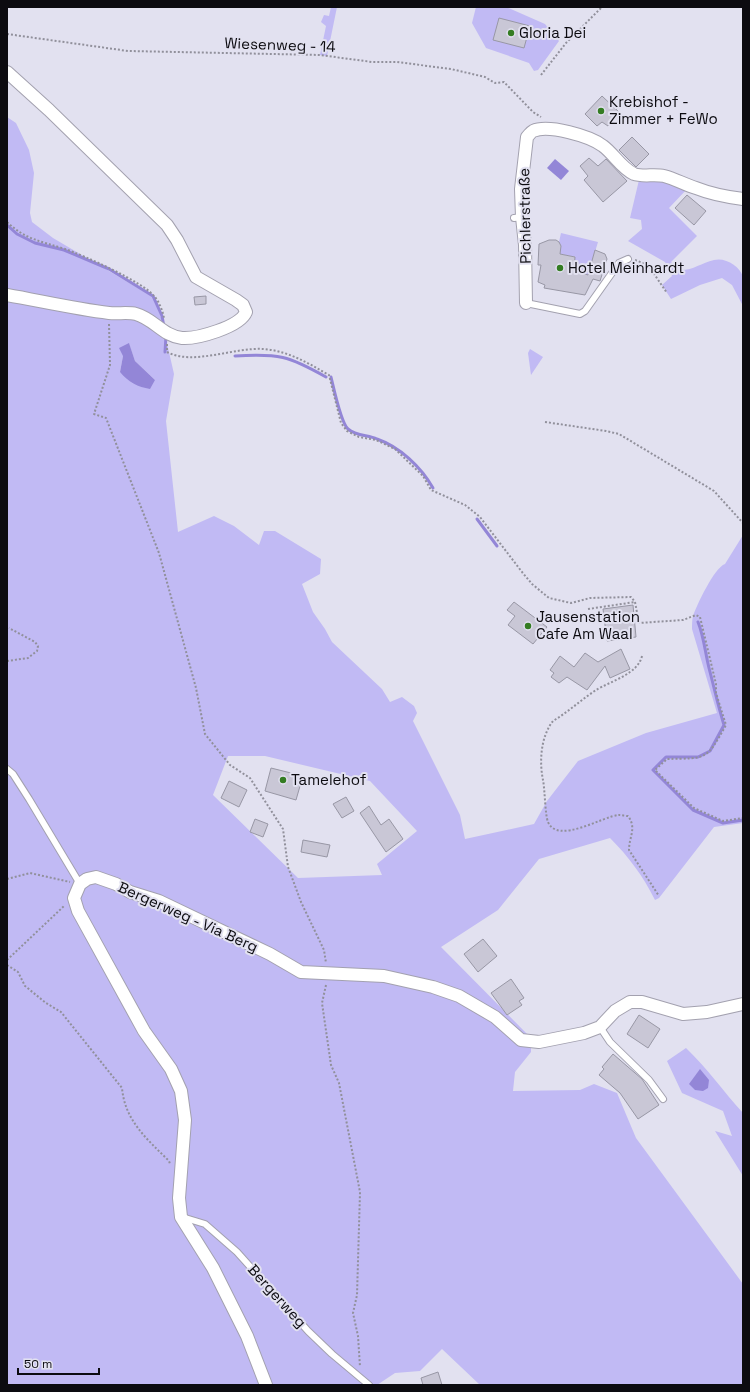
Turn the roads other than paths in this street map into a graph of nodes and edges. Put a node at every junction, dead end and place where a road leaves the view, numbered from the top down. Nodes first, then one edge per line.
1 (7, 72) edge
2 (743, 199) edge
3 (628, 259) road end
4 (7, 295) edge
5 (526, 303) joint
6 (7, 769) edge
7 (80, 884) junction
8 (743, 1004) edge
9 (600, 1027) junction
10 (663, 1099) dead end
11 (181, 1217) junction
12 (366, 1384) edge
13 (266, 1385) edge

1 - 4 street
2 - 5 street, Pichlerstraße
3 - 5 lane
6 - 7 lane
7 - 9 street, Bergerweg - Via Berg
7 - 11 street
8 - 9 street, Bergerweg - Via Berg
9 - 10 lane
11 - 12 lane, Bergerweg
11 - 13 street

